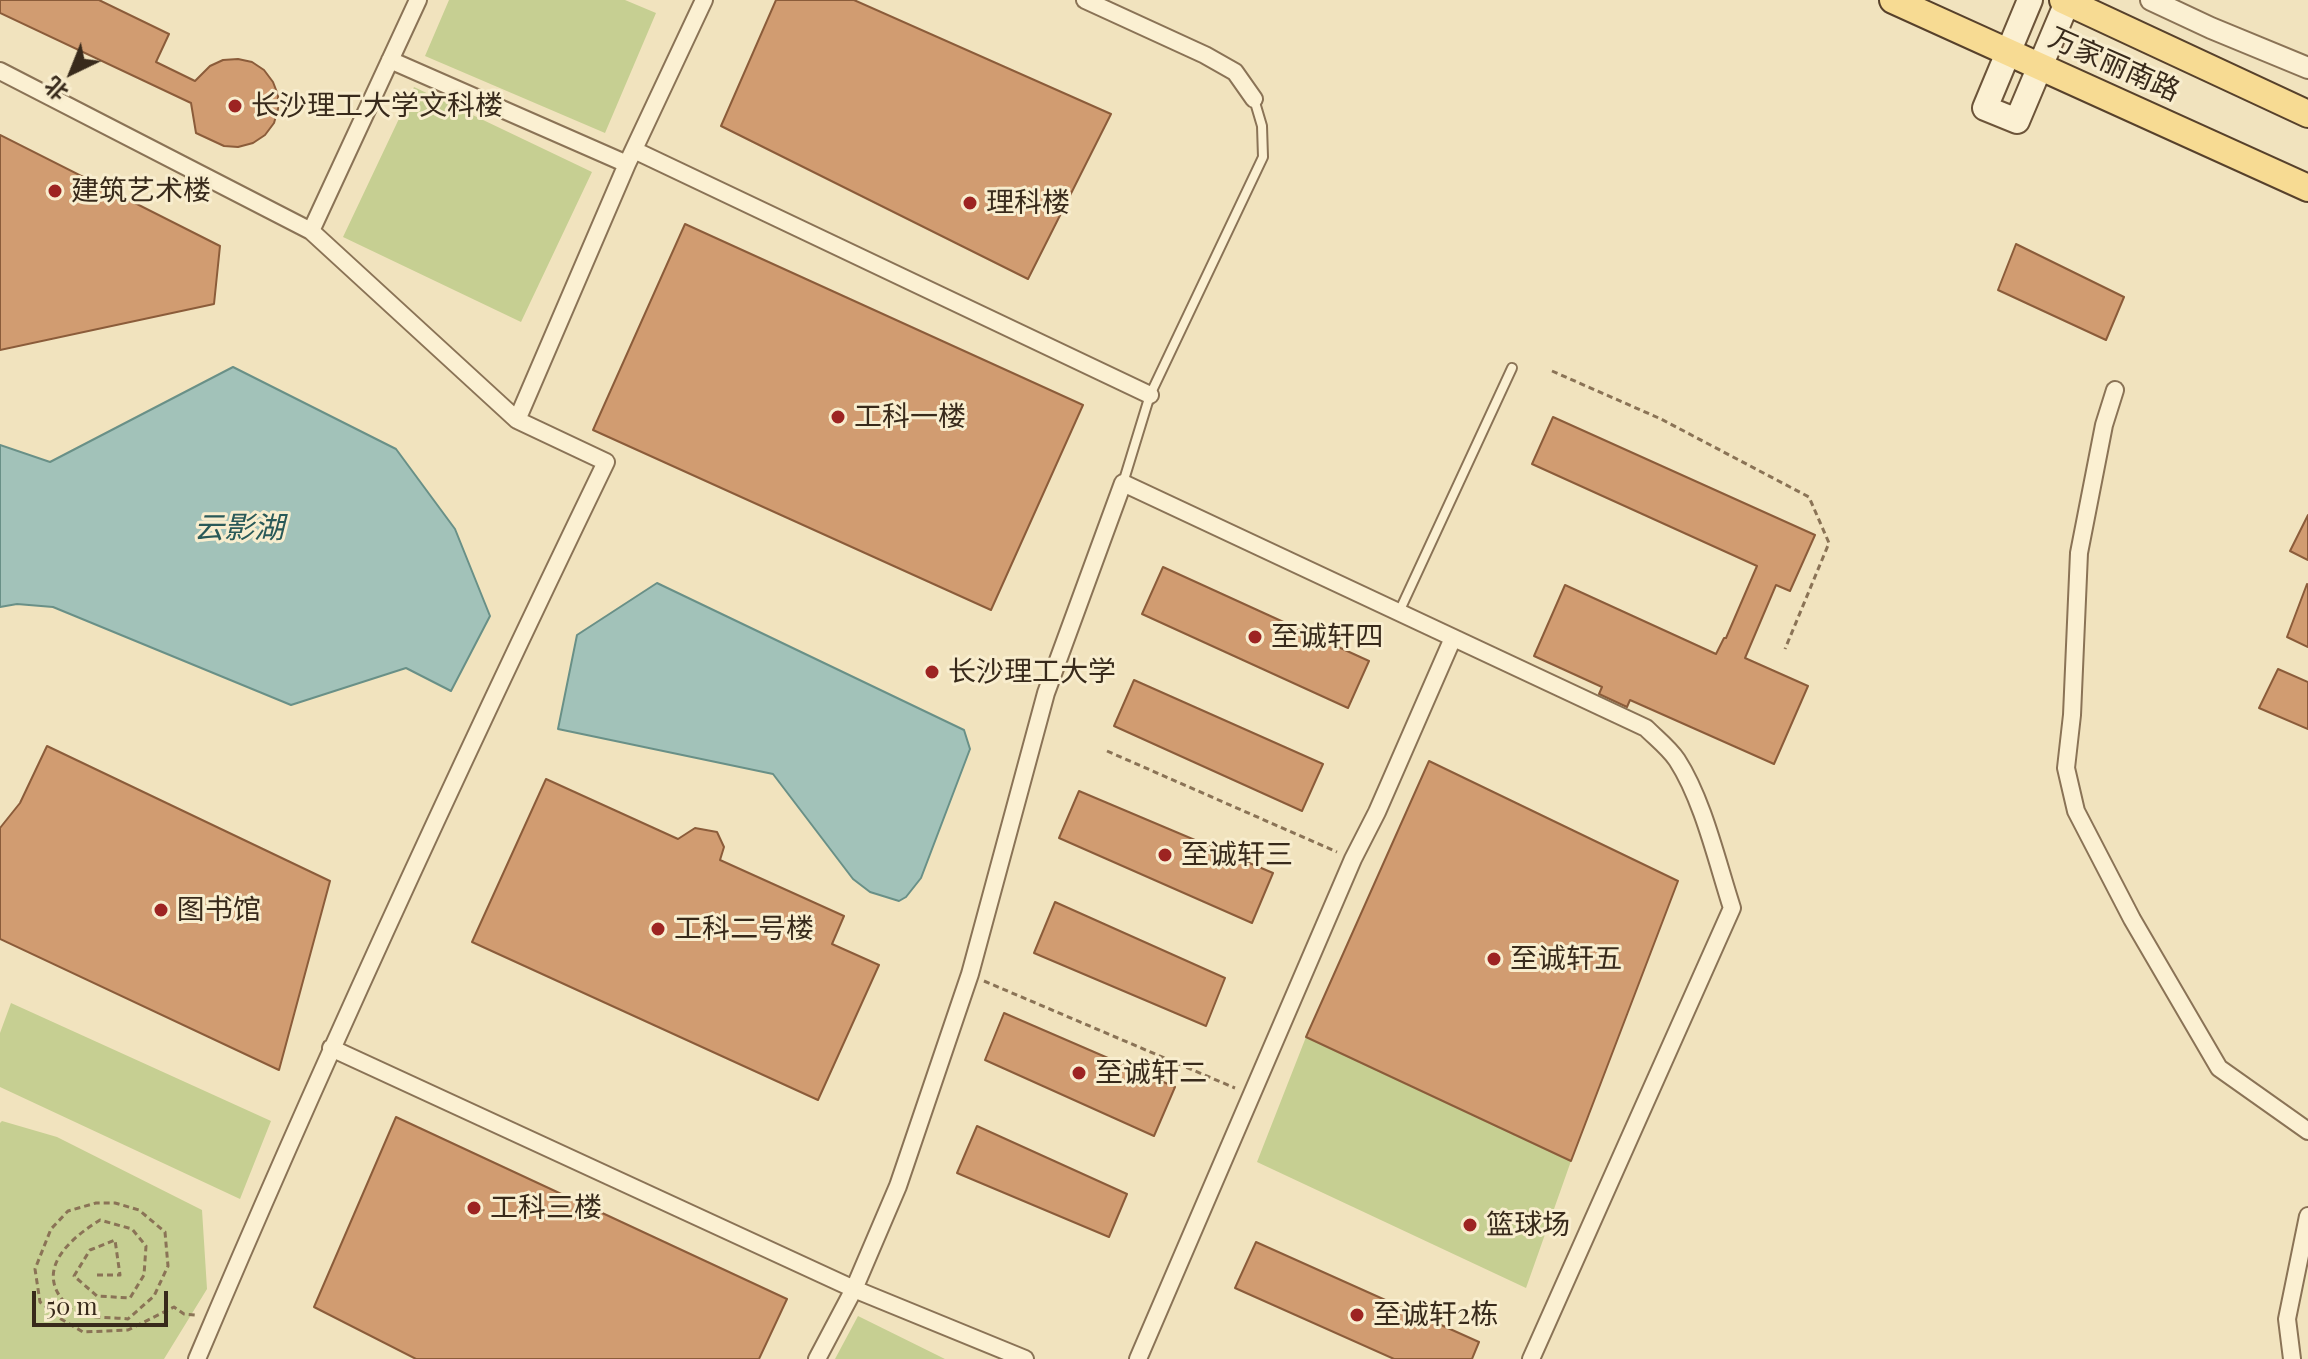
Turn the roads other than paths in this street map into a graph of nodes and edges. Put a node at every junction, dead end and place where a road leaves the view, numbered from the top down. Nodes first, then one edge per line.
1 (418, 0) edge
2 (704, 0) edge
3 (1085, 0) edge
4 (1893, 0) edge
5 (2030, 0) edge
6 (2151, 0) edge
7 (2066, 1) edge
8 (2009, 52) junction
9 (390, 60) junction
10 (2041, 67) junction
11 (2308, 68) edge
12 (0, 71) edge
13 (1254, 99) joint
14 (2308, 114) edge
15 (630, 157) junction
16 (2308, 188) edge
17 (311, 231) junction
18 (1512, 368) dead end
19 (2115, 390) dead end
20 (1150, 395) junction
21 (517, 420) junction
22 (1123, 483) junction
23 (1399, 612) junction
24 (1453, 638) junction
25 (331, 1048) junction
26 (2308, 1131) edge
27 (2308, 1216) edge
28 (854, 1289) junction
29 (197, 1359) edge
30 (817, 1359) edge
31 (1025, 1359) edge
32 (1138, 1359) edge
33 (1531, 1359) edge
34 (2292, 1359) edge

1 - 9 street
2 - 15 street
3 - 13 street
4 - 8 main road, 万家丽南路
5 - 8 main road
6 - 11 street
7 - 10 main road
7 - 14 main road, 万家丽南路
8 - 10 main road, 万家丽南路
8 - 10 main road
9 - 15 street
9 - 17 street
10 - 16 main road, 万家丽南路
12 - 17 street
13 - 20 lane
15 - 20 street
15 - 21 street
17 - 21 street
18 - 23 lane
19 - 26 street
20 - 22 lane
21 - 25 street
22 - 23 street
22 - 28 street
23 - 24 street
24 - 32 street
24 - 33 street
25 - 28 street
25 - 29 street
27 - 34 street
28 - 30 street
28 - 31 street

